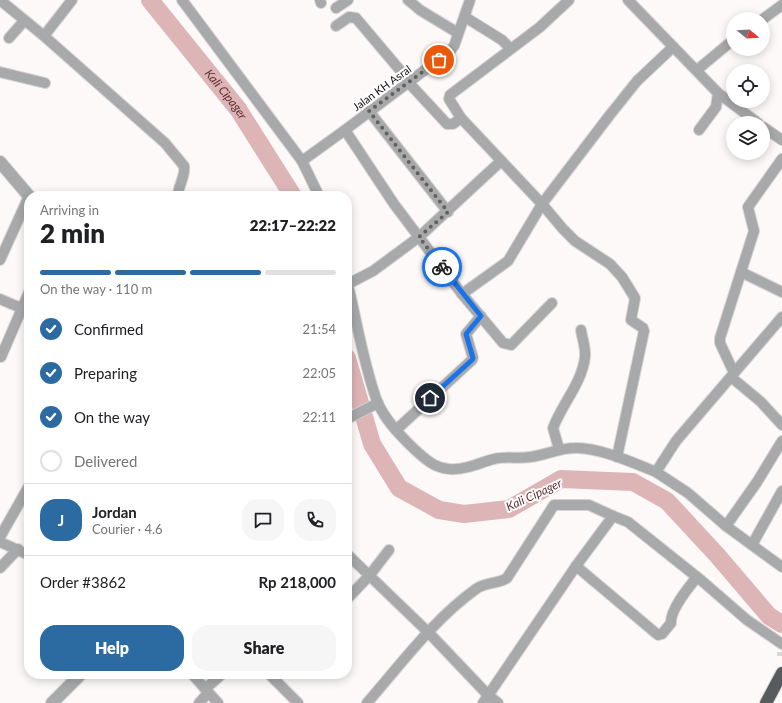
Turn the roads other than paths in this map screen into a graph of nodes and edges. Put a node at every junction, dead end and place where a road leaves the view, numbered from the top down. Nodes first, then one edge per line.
1 (0, 0) edge
2 (72, 0) edge
3 (182, 0) edge
4 (348, 0) edge
5 (408, 0) edge
6 (470, 0) edge
7 (569, 0) edge
8 (628, 0) edge
9 (782, 5) edge
10 (336, 8) dead end
11 (770, 14) edge
12 (465, 17) junction
13 (24, 21) junction
14 (336, 26) dead end
15 (458, 33) junction
16 (44, 36) junction
17 (9, 38) dead end
18 (673, 46) junction
19 (726, 46) edge
20 (510, 48) junction
21 (697, 70) junction
22 (0, 72) edge
23 (45, 83) dead end
24 (410, 83) junction
25 (718, 93) junction
26 (369, 111) junction
27 (749, 116) edge
28 (461, 118) junction
29 (345, 130) junction
30 (699, 130) dead end
31 (770, 132) edge
32 (782, 140) edge
33 (782, 159) edge
34 (302, 161) junction
35 (502, 161) junction
36 (0, 162) edge
37 (25, 191) edge
38 (179, 191) edge
39 (317, 191) edge
40 (542, 204) junction
41 (24, 207) edge
42 (448, 212) junction
43 (419, 237) junction
44 (0, 260) edge
45 (741, 272) junction
46 (352, 280) edge
47 (782, 292) edge
48 (462, 294) junction
49 (0, 299) edge
50 (24, 302) edge
51 (552, 303) dead end
52 (352, 304) edge
53 (21, 308) junction
54 (481, 316) junction
55 (782, 317) edge
56 (580, 330) dead end
57 (1, 357) dead end
58 (733, 375) junction
59 (376, 404) junction
60 (352, 416) edge
61 (782, 426) edge
62 (396, 430) junction
63 (782, 441) edge
64 (559, 449) junction
65 (618, 457) junction
66 (656, 472) junction
67 (782, 491) edge
68 (24, 495) edge
69 (613, 516) junction
70 (726, 526) junction
71 (0, 537) edge
72 (0, 542) edge
73 (752, 545) junction
74 (18, 549) junction
75 (389, 550) dead end
76 (24, 552) edge
77 (352, 559) edge
78 (576, 566) junction
79 (782, 567) edge
80 (0, 568) edge
81 (369, 576) junction
82 (697, 577) junction
83 (352, 594) edge
84 (429, 633) junction
85 (782, 644) edge
86 (782, 673) edge
87 (76, 679) edge
88 (196, 679) edge
89 (217, 679) edge
90 (274, 679) edge
91 (206, 691) junction
92 (486, 699) edge
93 (52, 703) edge
94 (199, 703) edge
95 (218, 703) edge
96 (298, 703) edge
97 (367, 703) edge
98 (498, 703) edge
99 (766, 703) edge

1 - 13 street
2 - 16 street
3 - 34 street
4 - 10 street
5 - 15 street
6 - 12 street, Jalan KH Asral
7 - 20 street
8 - 18 street
9 - 11 street
12 - 15 street, Jalan KH Asral
12 - 20 street
13 - 16 street
13 - 17 street
14 - 24 street
15 - 24 street, Jalan KH Asral
16 - 38 street
18 - 21 street
18 - 40 street
19 - 21 street
20 - 28 street
21 - 25 street
22 - 23 street
24 - 26 street, Jalan KH Asral
24 - 28 street
25 - 27 street
25 - 30 street
26 - 29 street, Jalan KH Asral
26 - 42 street
28 - 35 street
29 - 34 street, Jalan KH Asral
29 - 43 street
31 - 32 street
33 - 45 street
34 - 39 street
35 - 40 street
35 - 42 street
36 - 37 street
40 - 48 street
40 - 65 street
41 - 44 street
42 - 43 street
43 - 46 street
43 - 48 street
45 - 47 street
45 - 58 street
48 - 54 street
49 - 53 street
50 - 53 street
51 - 54 street
52 - 59 street
53 - 57 street
54 - 62 street
55 - 58 street
56 - 64 street
58 - 61 street
58 - 66 street
59 - 60 street
59 - 62 street
62 - 64 street
63 - 70 street
64 - 65 street
65 - 66 street
66 - 70 street
67 - 73 street
68 - 71 street
69 - 78 street
69 - 82 street
69 - 84 street
70 - 73 street
72 - 74 street
73 - 79 street
74 - 76 street
74 - 80 street
75 - 81 street
77 - 81 street
78 - 82 street
78 - 92 street
81 - 83 street
81 - 84 street
82 - 85 street
84 - 92 street
84 - 97 street
86 - 99 highway
87 - 93 street
88 - 91 street
89 - 91 street
90 - 96 street
91 - 94 street
91 - 95 street
92 - 98 street

